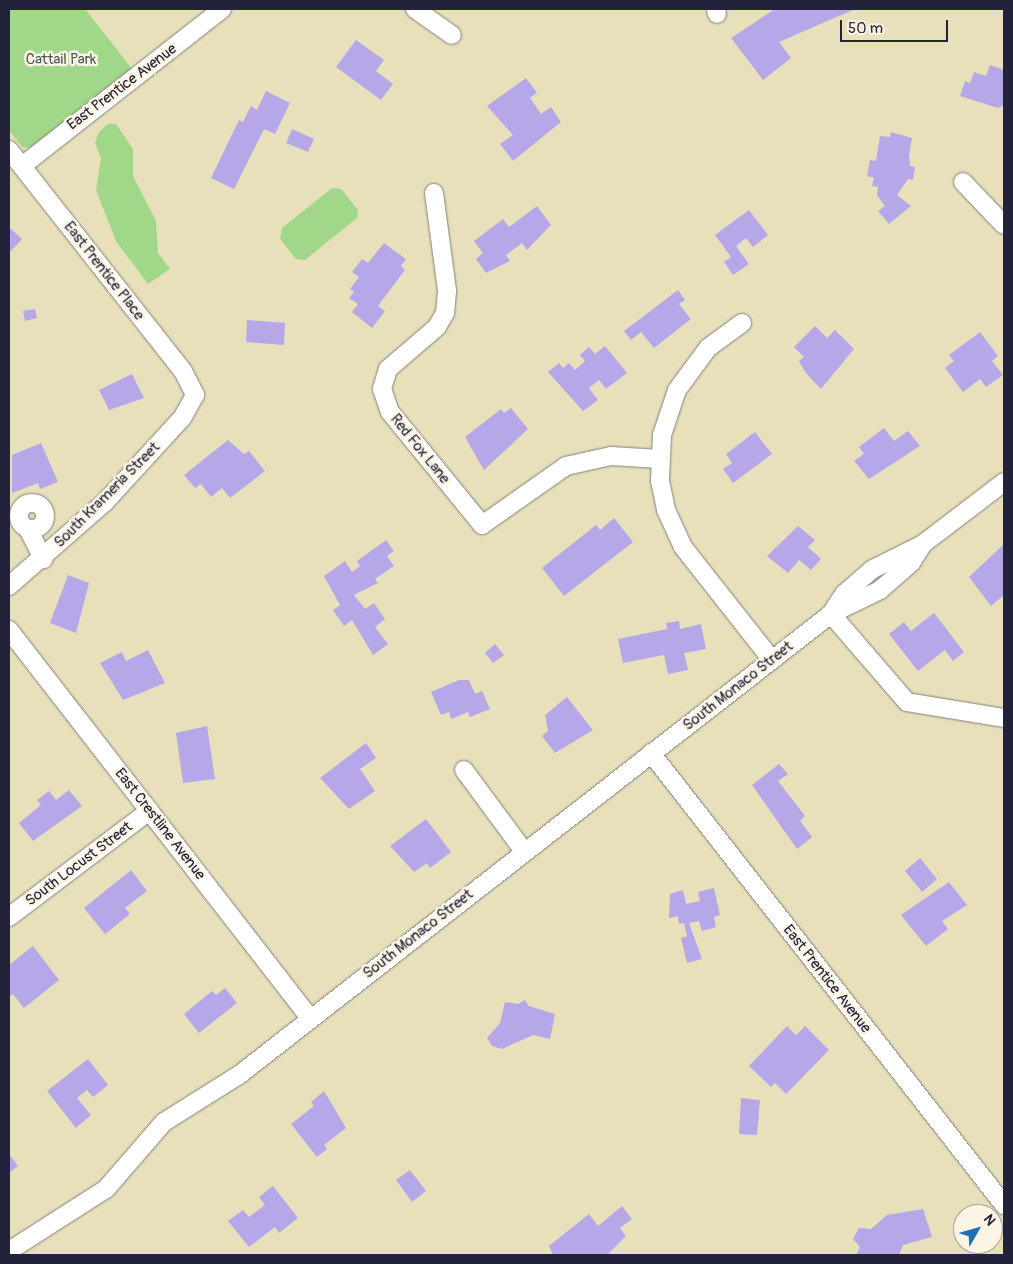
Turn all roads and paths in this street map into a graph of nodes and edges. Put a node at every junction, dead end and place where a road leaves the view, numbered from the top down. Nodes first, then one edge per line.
1 (222, 9) edge
2 (415, 9) edge
3 (452, 35) dead end
4 (13, 157) edge
5 (963, 182) dead end
6 (434, 193) dead end
7 (1004, 225) edge
8 (742, 323) dead end
9 (194, 396) joint
10 (660, 459) junction
11 (1004, 483) edge
12 (19, 521) edge
13 (43, 559) junction
14 (9, 586) edge
15 (831, 614) junction
16 (9, 630) edge
17 (772, 660) junction
18 (1004, 718) edge
19 (651, 754) junction
20 (464, 770) dead end
21 (149, 810) junction
22 (523, 850) junction
23 (9, 917) edge
24 (310, 1018) junction
25 (1004, 1205) edge
26 (9, 1251) edge

1 - 4 street, East Prentice Avenue
2 - 3 street
4 - 9 street, East Prentice Place
5 - 7 street
6 - 10 street, Red Fox Lane
8 - 10 street
9 - 13 street, South Krameria Street
10 - 17 street
11 - 15 street, South Monaco Street
12 - 13 street
13 - 14 street, South Krameria Street
15 - 17 street, South Monaco Street
15 - 18 street
16 - 21 street, East Crestline Avenue
17 - 19 street, South Monaco Street
19 - 22 street, South Monaco Street
19 - 25 street, East Prentice Avenue
20 - 22 street
21 - 23 street, South Locust Street
21 - 24 street, East Crestline Avenue
22 - 24 street, South Monaco Street
24 - 26 street, South Monaco Street

